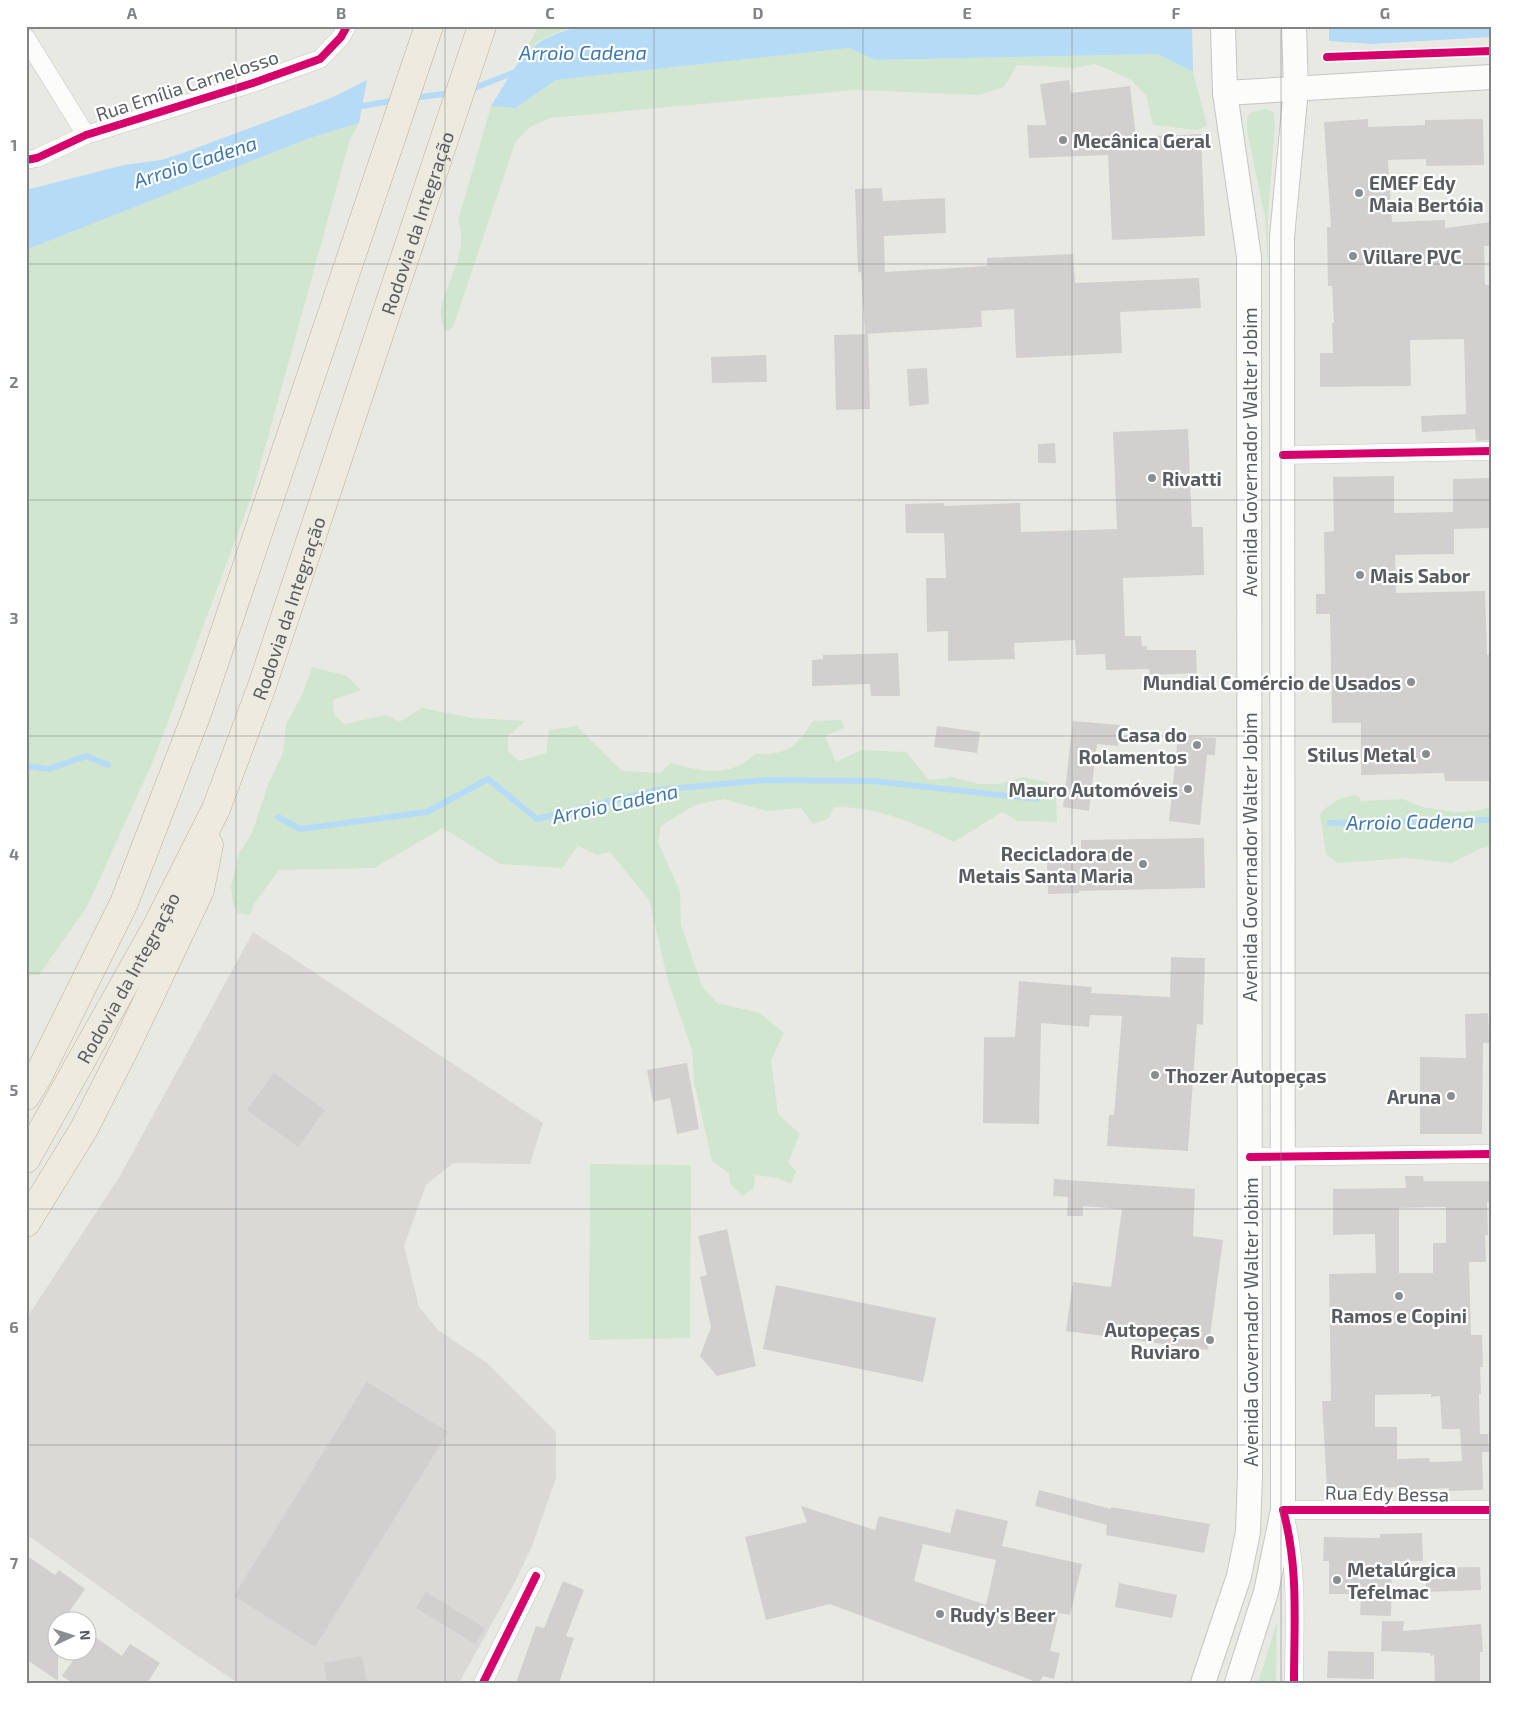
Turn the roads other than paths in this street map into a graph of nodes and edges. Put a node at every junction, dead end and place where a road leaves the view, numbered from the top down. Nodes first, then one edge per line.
1 (347, 26) edge
2 (482, 26) edge
3 (1223, 26) edge
4 (1294, 26) edge
5 (428, 29) edge
6 (26, 38) edge
7 (1491, 77) edge
8 (1296, 79) junction
9 (1224, 94) junction
10 (86, 135) junction
11 (26, 160) edge
12 (1491, 451) edge
13 (1283, 455) junction
14 (216, 809) junction
15 (1250, 1093) junction
16 (1283, 1093) junction
17 (26, 1096) edge
18 (1491, 1154) edge
19 (1250, 1157) junction
20 (1283, 1157) junction
21 (26, 1159) edge
22 (26, 1223) edge
23 (1283, 1510) junction
24 (1491, 1510) edge
25 (536, 1576) dead end
26 (483, 1683) edge
27 (1203, 1683) edge
28 (1237, 1683) edge
29 (1294, 1683) edge

1 - 10 street, Rua Emília Carnelosso
2 - 14 highway, Rodovia da Integração
3 - 9 main road, Avenida Governador Walter Jobim
4 - 8 main road, Avenida Governador Walter Jobim
5 - 17 highway, Rodovia da Integração
6 - 10 street
7 - 8 main road
8 - 9 main road
8 - 13 main road, Avenida Governador Walter Jobim
9 - 15 main road, Avenida Governador Walter Jobim
10 - 11 street, Rua Emília Carnelosso
12 - 13 street
13 - 16 main road, Avenida Governador Walter Jobim
14 - 21 highway, Rodovia da Integração
14 - 22 highway
15 - 16 main road
15 - 19 main road, Avenida Governador Walter Jobim
16 - 20 main road, Avenida Governador Walter Jobim
18 - 20 street
19 - 20 street
19 - 27 main road, Avenida Governador Walter Jobim
20 - 23 main road, Avenida Governador Walter Jobim
23 - 24 street, Rua Edy Bessa
23 - 28 main road, Avenida Governador Walter Jobim
23 - 29 street
25 - 26 street

